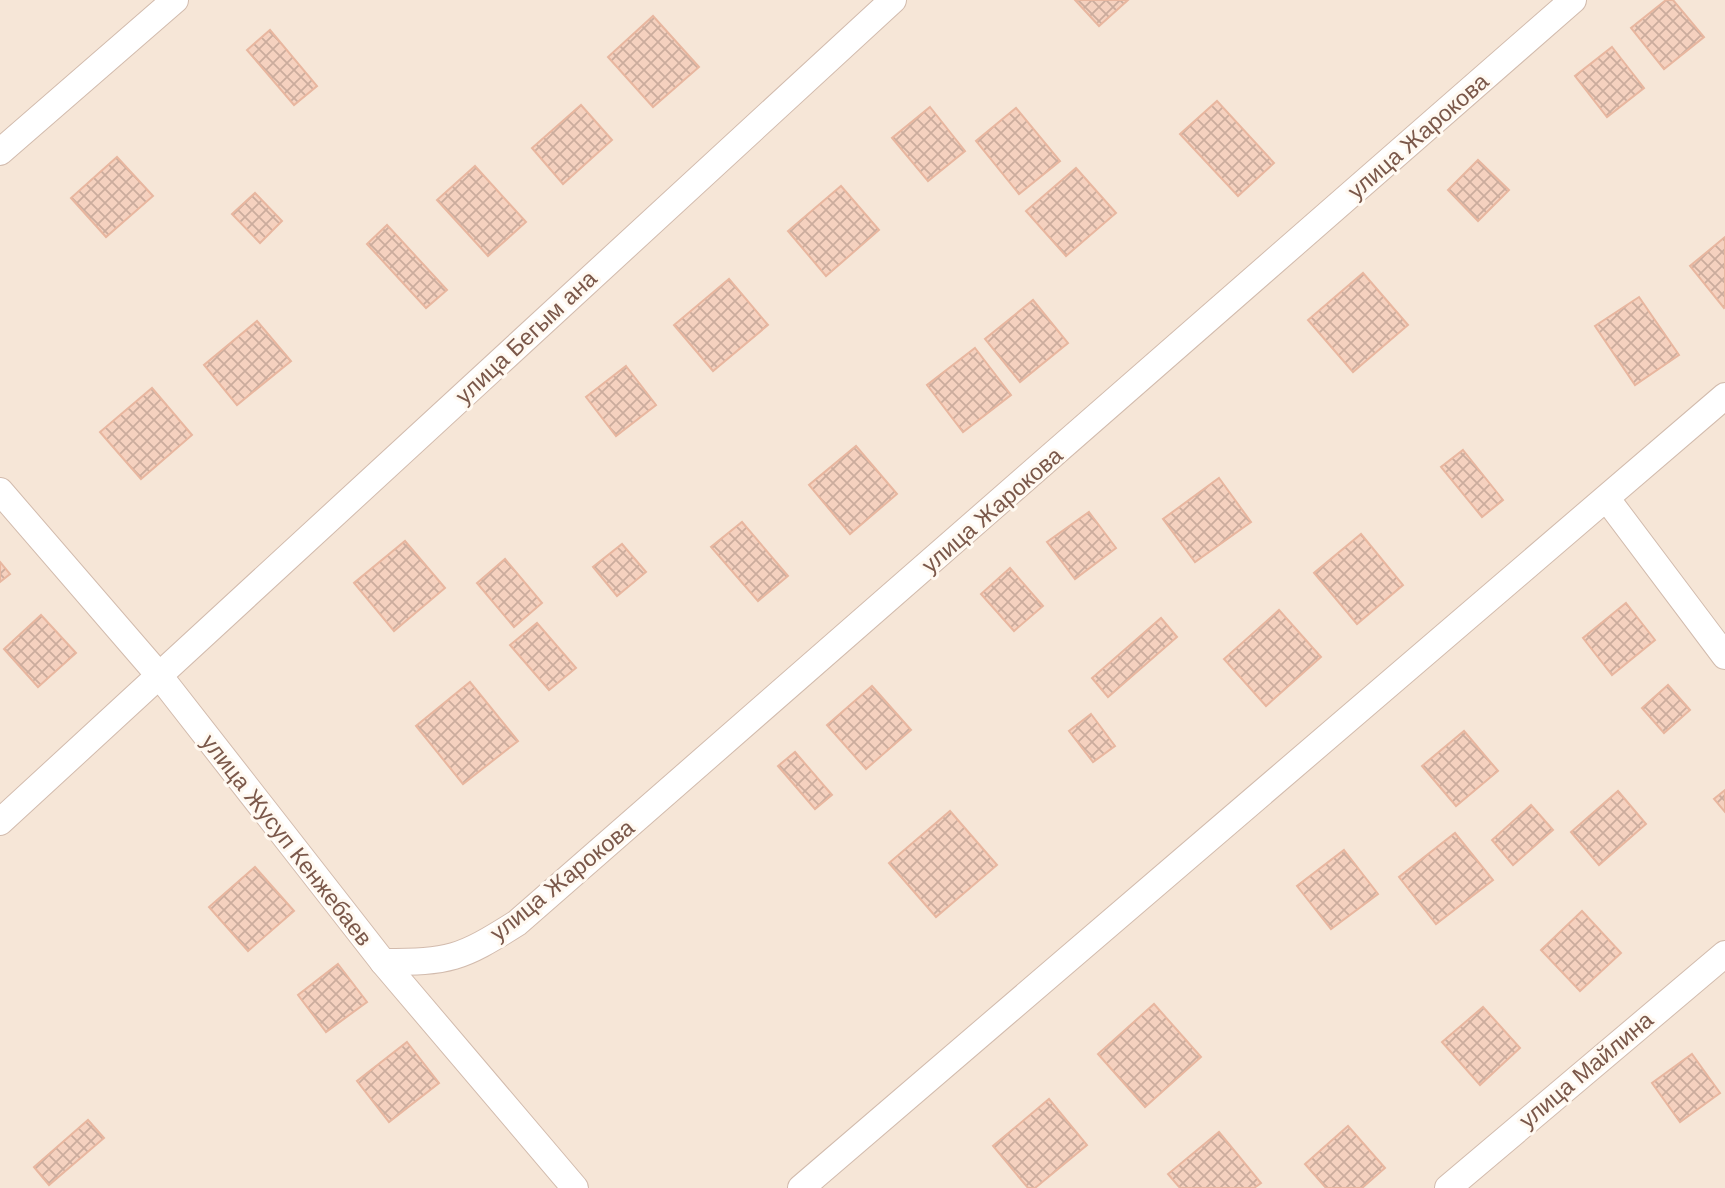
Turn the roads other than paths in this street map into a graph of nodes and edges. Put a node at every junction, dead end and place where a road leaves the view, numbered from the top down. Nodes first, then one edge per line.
1 (175, 0) edge
2 (893, 0) edge
3 (1573, 0) edge
4 (0, 152) edge
5 (1725, 396) edge
6 (0, 491) edge
7 (1607, 499) junction
8 (1725, 656) edge
9 (158, 674) junction
10 (0, 822) edge
11 (1725, 954) edge
12 (383, 962) junction
13 (575, 1188) edge
14 (801, 1188) edge
15 (1448, 1188) edge

1 - 4 street
2 - 9 street, улица Бегым ана
3 - 12 street, улица Жарокова
5 - 7 street
6 - 9 street, улица Жусуп Кенжебаев
7 - 8 street
7 - 14 street
9 - 10 street, улица Бегым ана
9 - 12 street, улица Жусуп Кенжебаев
11 - 15 street, улица Майлина
12 - 13 street, улица Жусуп Кенжебаев

